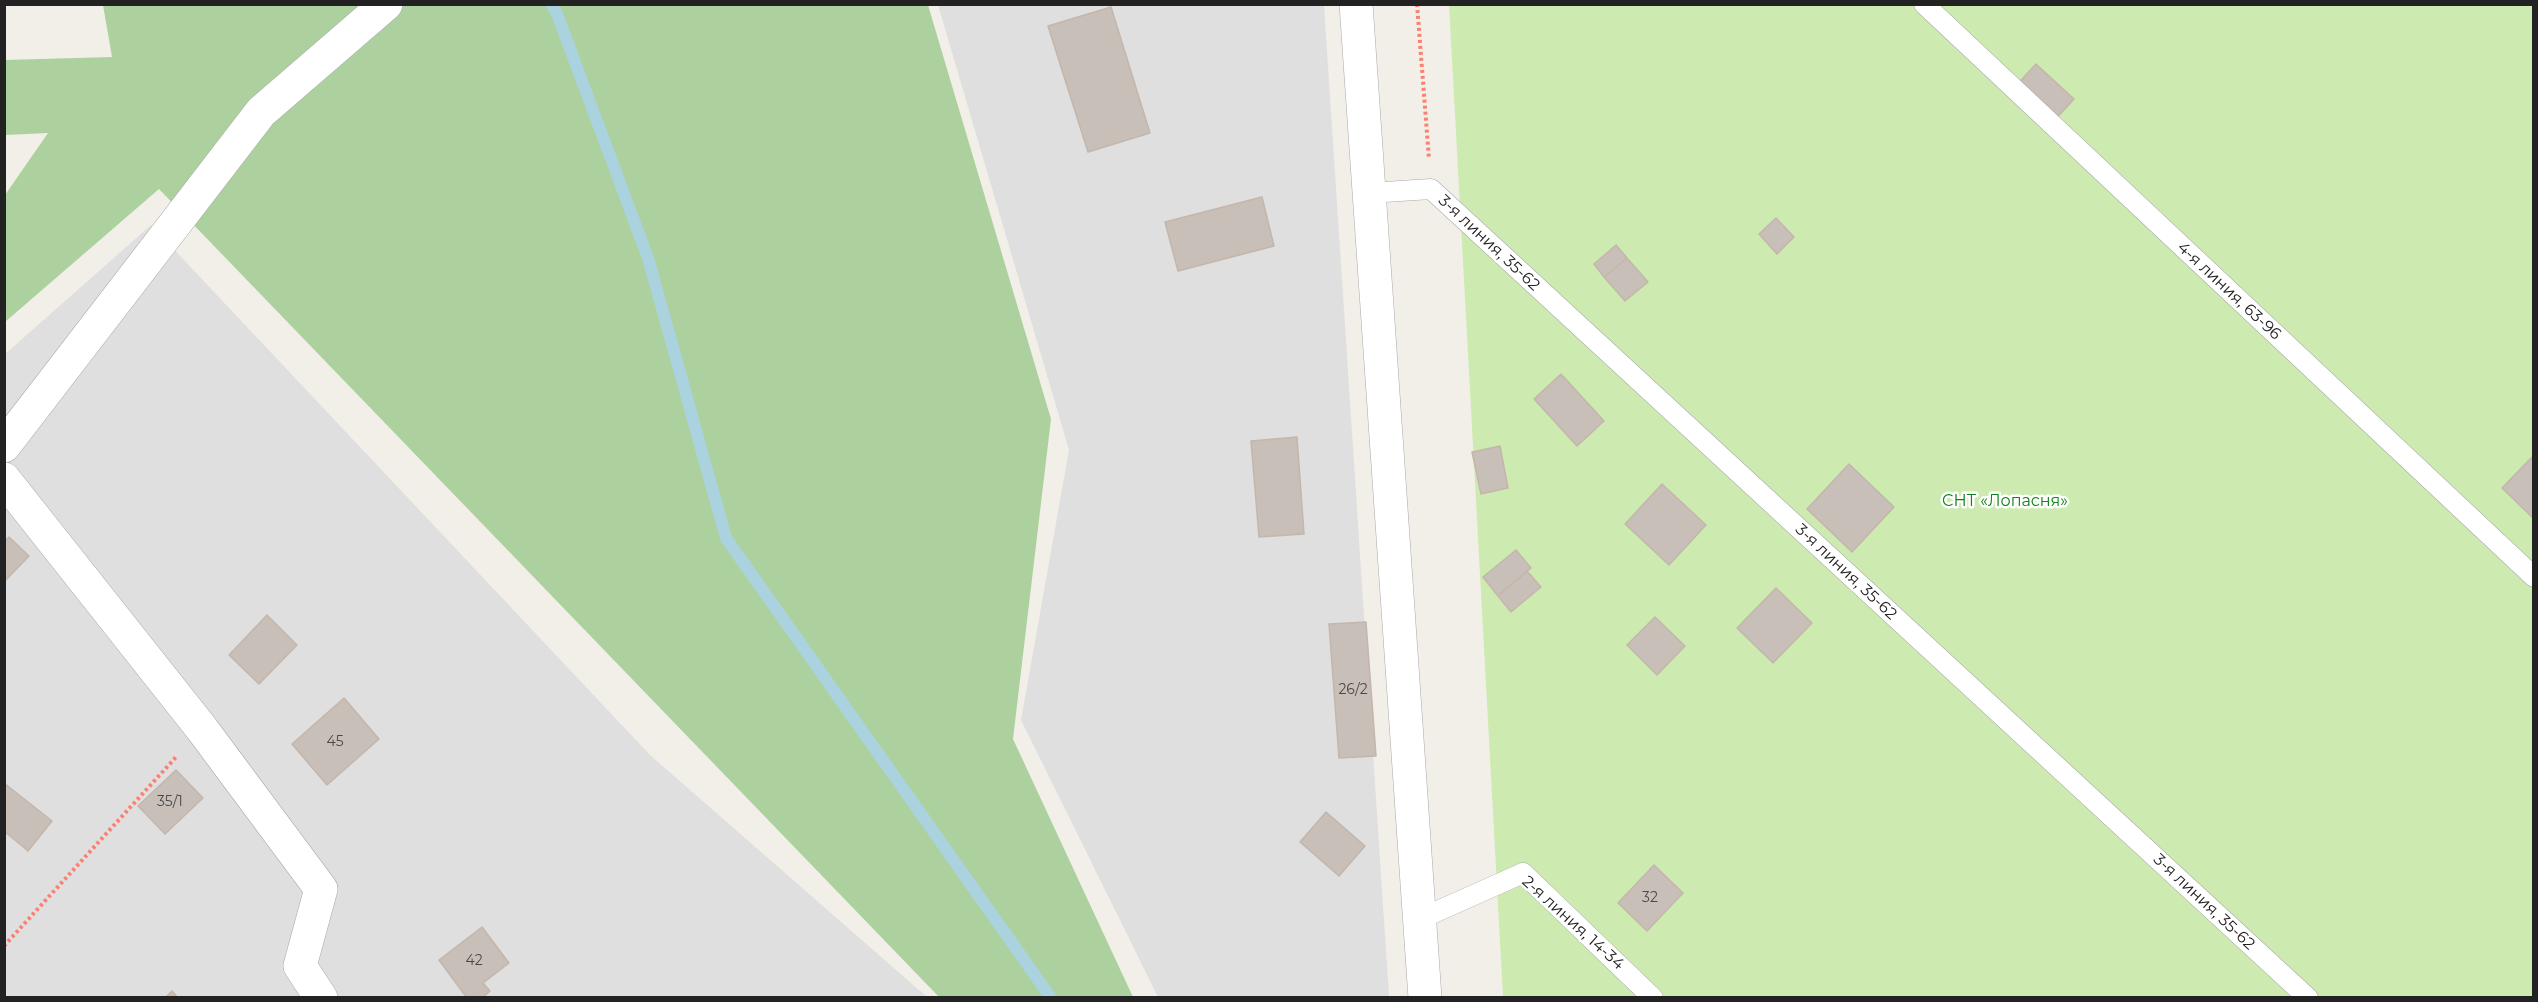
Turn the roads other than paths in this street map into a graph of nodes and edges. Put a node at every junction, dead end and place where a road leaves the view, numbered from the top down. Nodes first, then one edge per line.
1 (386, 4) edge
2 (1356, 4) edge
3 (1924, 4) edge
4 (1369, 193) junction
5 (4, 446) edge
6 (4, 479) edge
7 (2534, 578) edge
8 (1420, 919) junction
9 (321, 998) edge
10 (1425, 998) edge
11 (1653, 998) edge
12 (2308, 998) edge

1 - 5 street
2 - 4 street
3 - 7 lane, 4-я линия, 63-96
4 - 8 street
4 - 12 lane, 3-я линия, 35-62
6 - 9 street
8 - 10 street
8 - 11 lane, 2-я линия, 14-34

